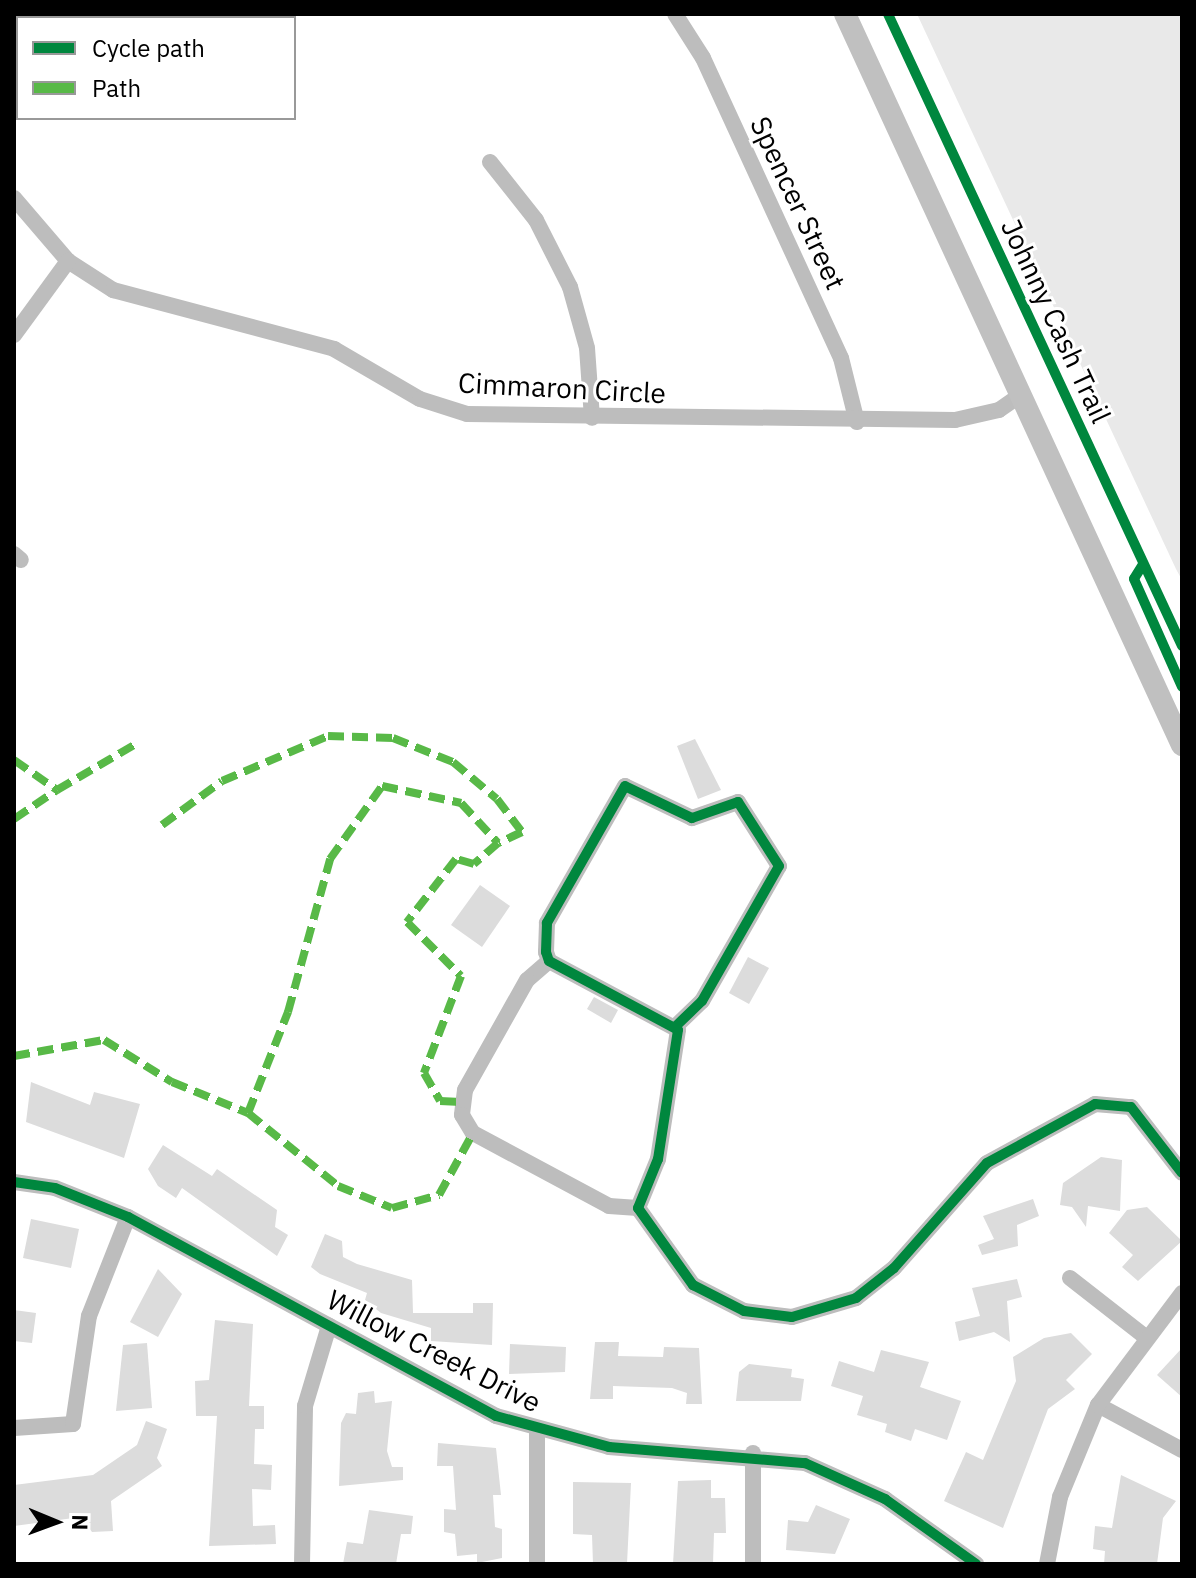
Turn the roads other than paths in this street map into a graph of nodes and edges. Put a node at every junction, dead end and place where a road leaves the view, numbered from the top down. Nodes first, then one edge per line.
1 (675, 14) edge
2 (845, 14) edge
3 (490, 162) dead end
4 (14, 198) edge
5 (68, 261) junction
6 (14, 335) edge
7 (1019, 396) junction
8 (592, 418) junction
9 (857, 422) junction
10 (1182, 745) edge
11 (549, 961) junction
12 (676, 1026) junction
13 (1182, 1173) edge
14 (14, 1182) edge
15 (638, 1208) junction
16 (128, 1217) junction
17 (1070, 1278) dead end
18 (1182, 1293) edge
19 (329, 1326) junction
20 (1143, 1335) junction
21 (1098, 1405) junction
22 (14, 1428) edge
23 (537, 1431) junction
24 (1182, 1450) edge
25 (753, 1453) junction
26 (302, 1564) edge
27 (537, 1564) edge
28 (753, 1564) edge
29 (976, 1564) edge
30 (1047, 1564) edge

1 - 9 street, Spencer Street
2 - 7 main road
3 - 8 street
4 - 5 street, Cimmaron Circle
5 - 6 street
5 - 8 street, Cimmaron Circle
7 - 9 street, Cimmaron Circle
7 - 10 main road
8 - 9 street, Cimmaron Circle
11 - 12 street
11 - 12 street
11 - 15 street
12 - 15 street
13 - 15 street
14 - 16 street, Willow Creek Drive
16 - 19 street, Willow Creek Drive
16 - 22 street
17 - 20 street
18 - 20 street
19 - 23 street, Willow Creek Drive
19 - 26 street
20 - 21 street
21 - 24 street
21 - 30 street
23 - 25 street, Willow Creek Drive
23 - 27 street
25 - 28 street
25 - 29 street, Willow Creek Drive

